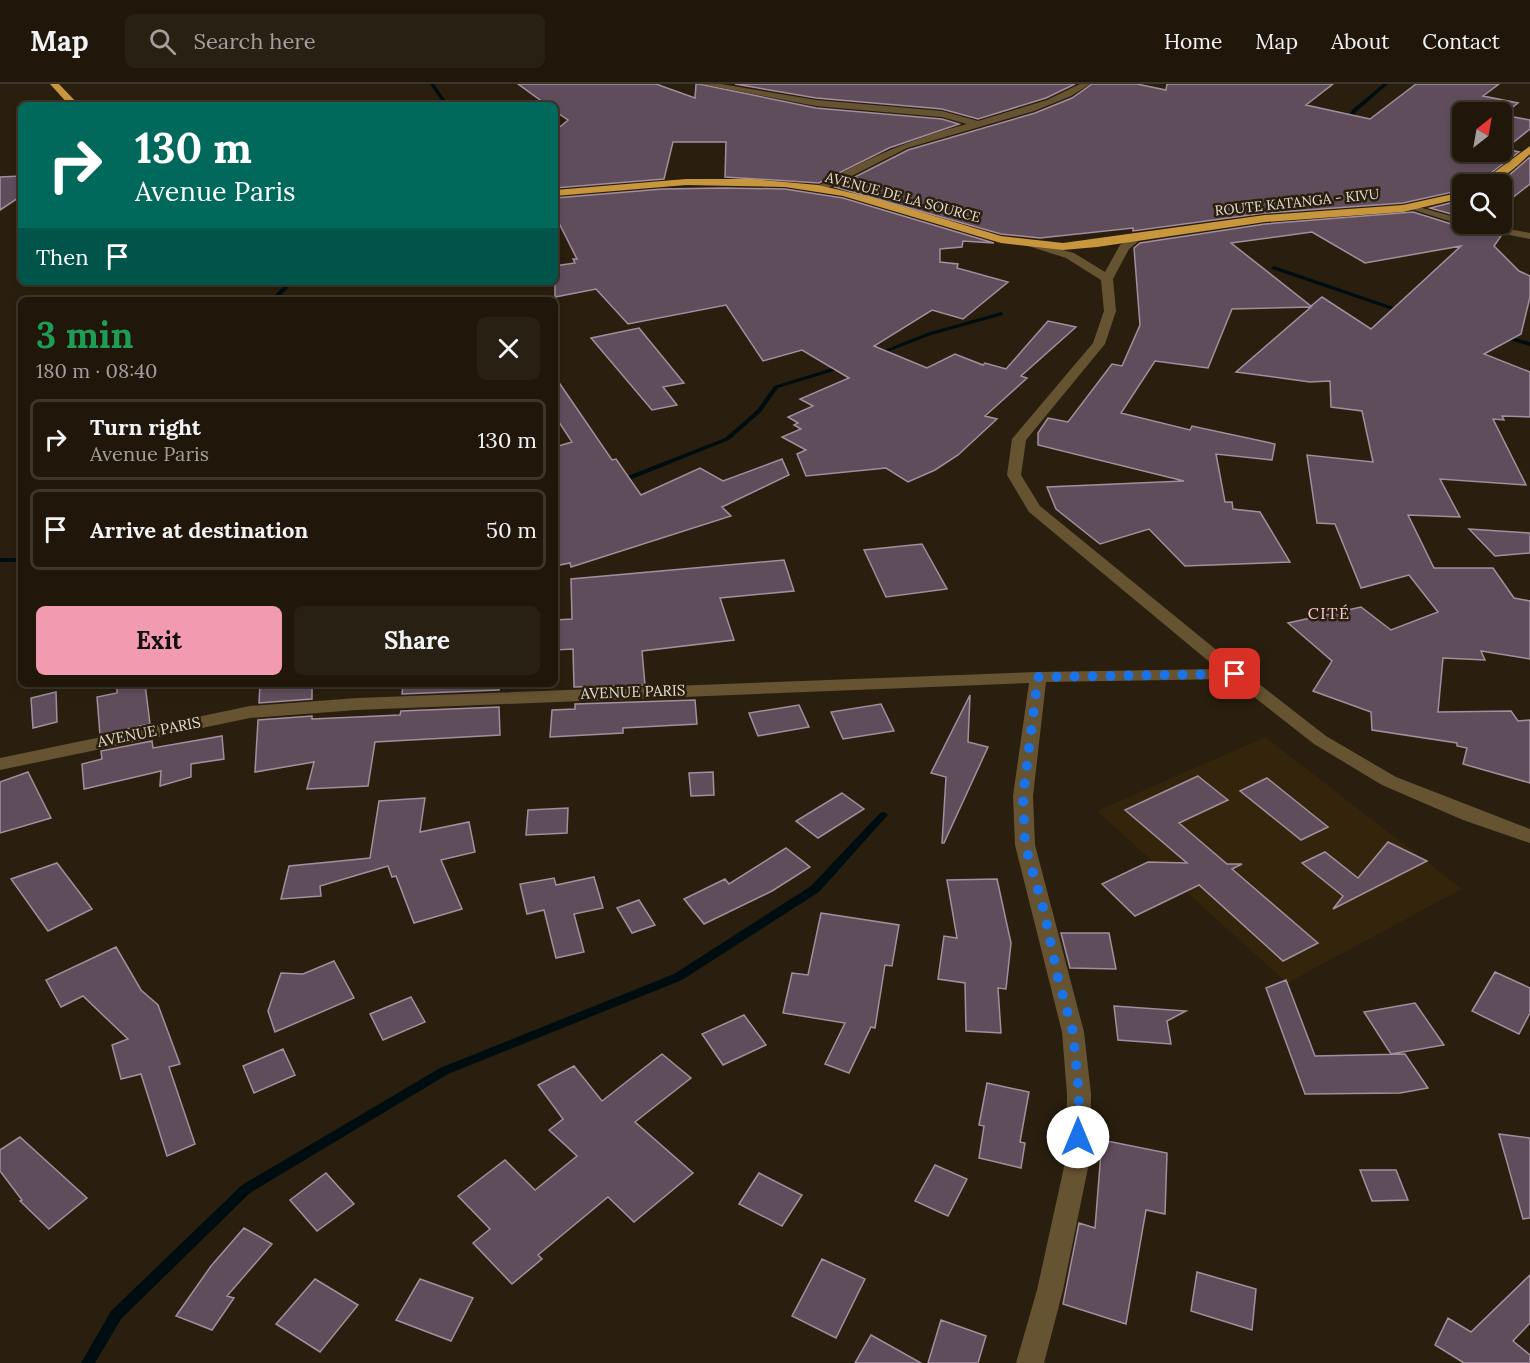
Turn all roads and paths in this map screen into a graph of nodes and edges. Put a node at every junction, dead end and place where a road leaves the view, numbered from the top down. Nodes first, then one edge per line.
1 (54, 84) edge
2 (705, 84) edge
3 (1086, 84) edge
4 (71, 102) edge
5 (978, 123) junction
6 (1530, 149) edge
7 (1499, 174) edge
8 (820, 189) junction
9 (558, 193) edge
10 (1452, 199) edge
11 (1415, 207) junction
12 (1452, 219) edge
13 (1512, 232) edge
14 (1530, 236) edge
15 (1135, 239) junction
16 (1028, 244) junction
17 (1107, 279) junction
18 (1235, 674) junction
19 (1038, 677) junction
20 (0, 764) edge
21 (1530, 836) edge
22 (1030, 1363) edge

1 - 4 highway
2 - 5 street
3 - 5 street
5 - 8 street
6 - 7 highway
8 - 9 highway, AVENUE DE LA SOURCE
8 - 16 highway, AVENUE DE LA SOURCE
10 - 11 highway, ROUTE KATANGA - KIVU
11 - 12 street
11 - 15 highway, ROUTE KATANGA - KIVU
13 - 14 street
15 - 16 highway, AVENUE DE LA SOURCE
15 - 17 street
16 - 17 street
17 - 18 street
18 - 19 street, AVENUE PARIS
18 - 21 street
19 - 20 street, AVENUE PARIS
19 - 22 street

